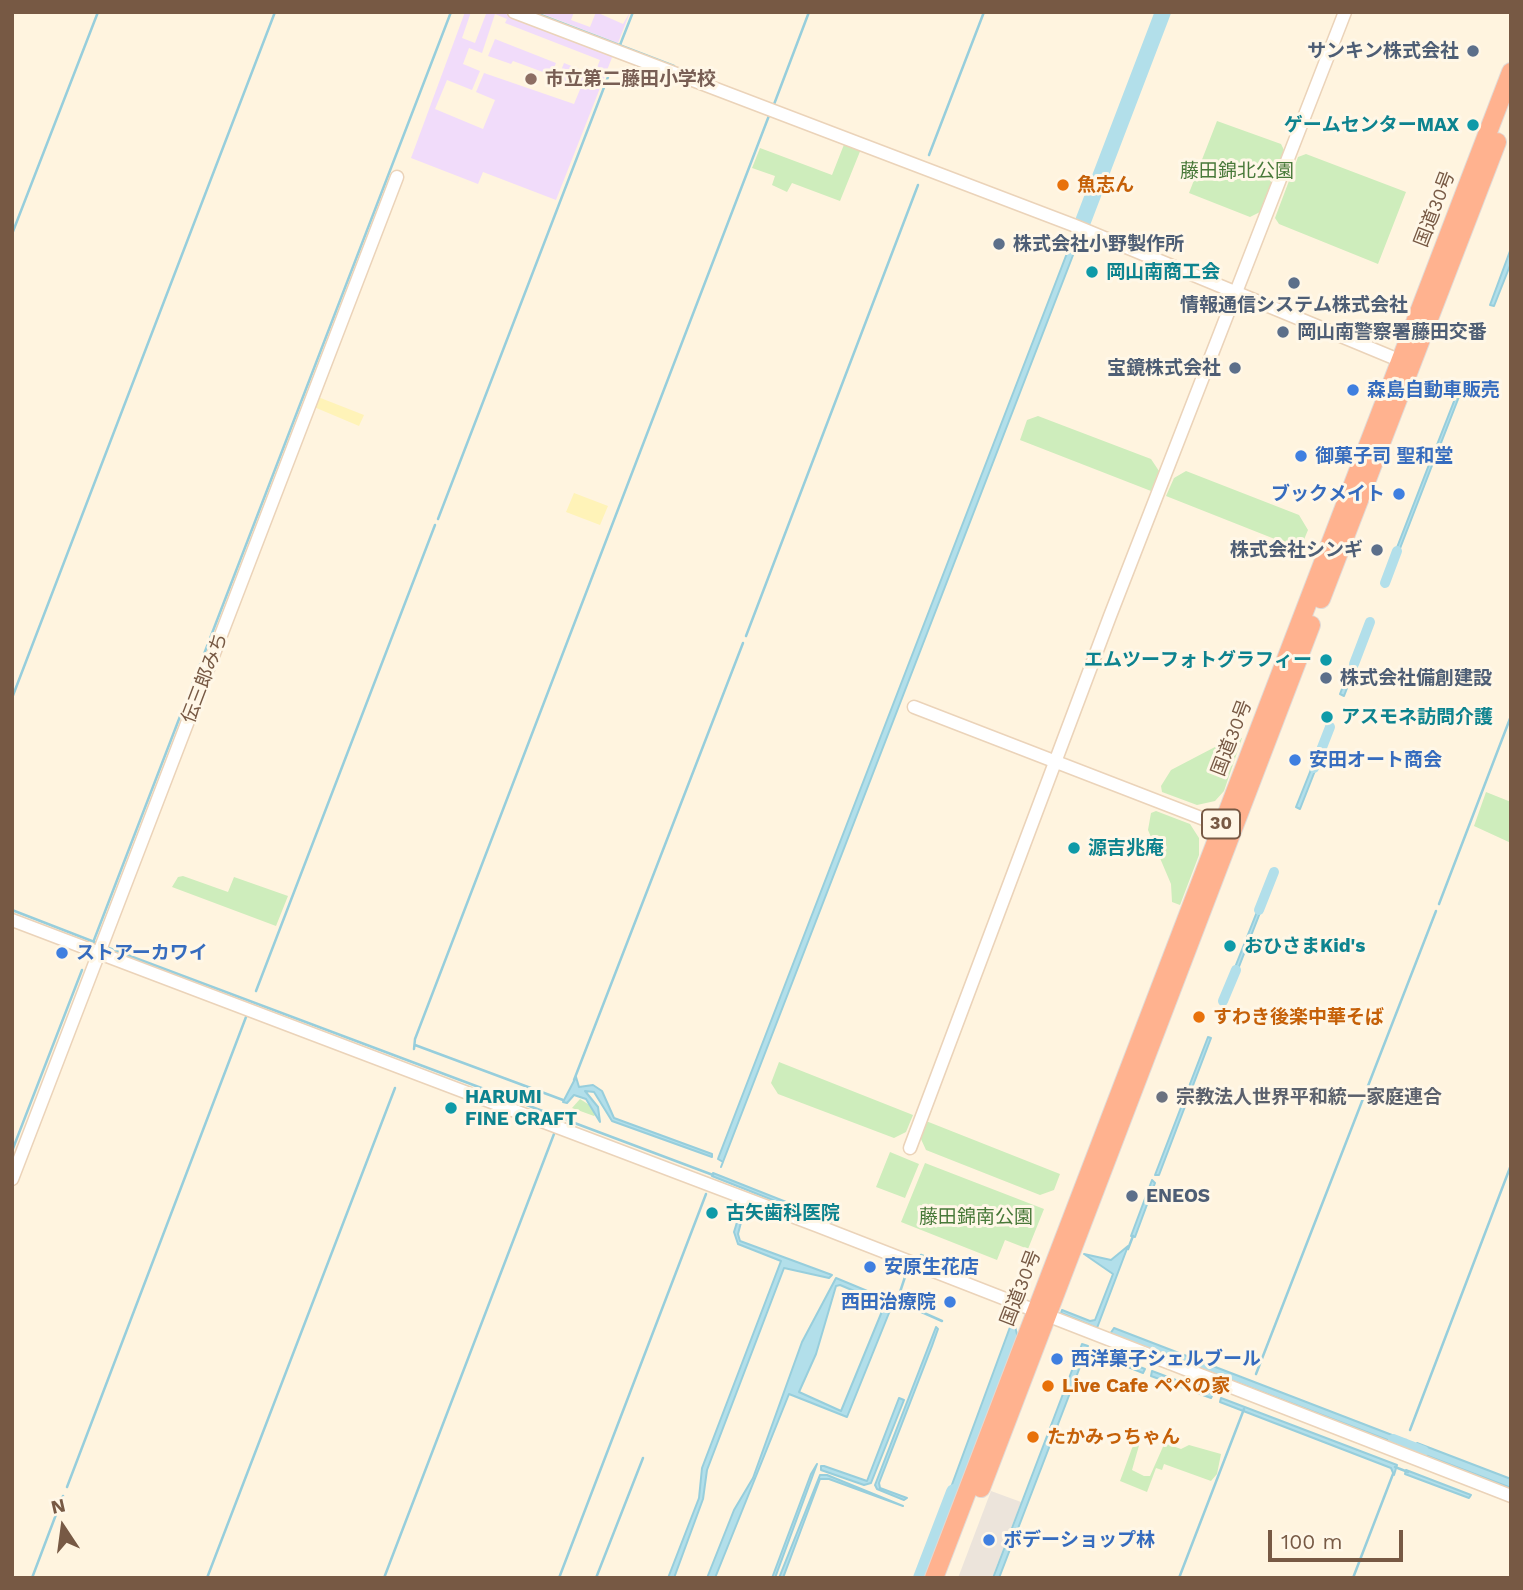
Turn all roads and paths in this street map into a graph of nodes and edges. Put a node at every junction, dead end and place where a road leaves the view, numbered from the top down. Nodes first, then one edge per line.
1 (514, 12) edge
2 (1345, 12) edge
3 (1511, 72) edge
4 (1511, 106) edge
5 (397, 177) dead end
6 (1236, 293) junction
7 (1405, 362) junction
8 (914, 707) dead end
9 (1057, 761) junction
10 (1227, 828) junction
11 (12, 920) edge
12 (101, 948) junction
13 (910, 1148) dead end
14 (12, 1179) edge
15 (1041, 1313) junction
16 (1511, 1496) edge
17 (934, 1578) edge
18 (946, 1578) edge

1 - 6 street
2 - 6 street
3 - 7 highway, 国道30号 / 30
4 - 7 highway, 国道30号 / 30
5 - 12 street, 伝三郎みち
6 - 7 street
6 - 9 street
7 - 10 highway, 国道30号 / 30
8 - 9 street
9 - 10 street
9 - 13 street
10 - 15 highway, 国道30号 / 30
11 - 12 street
12 - 14 street, 伝三郎みち
12 - 15 street
15 - 16 street
15 - 17 highway, 国道30号 / 30
15 - 18 highway, 国道30号 / 30

